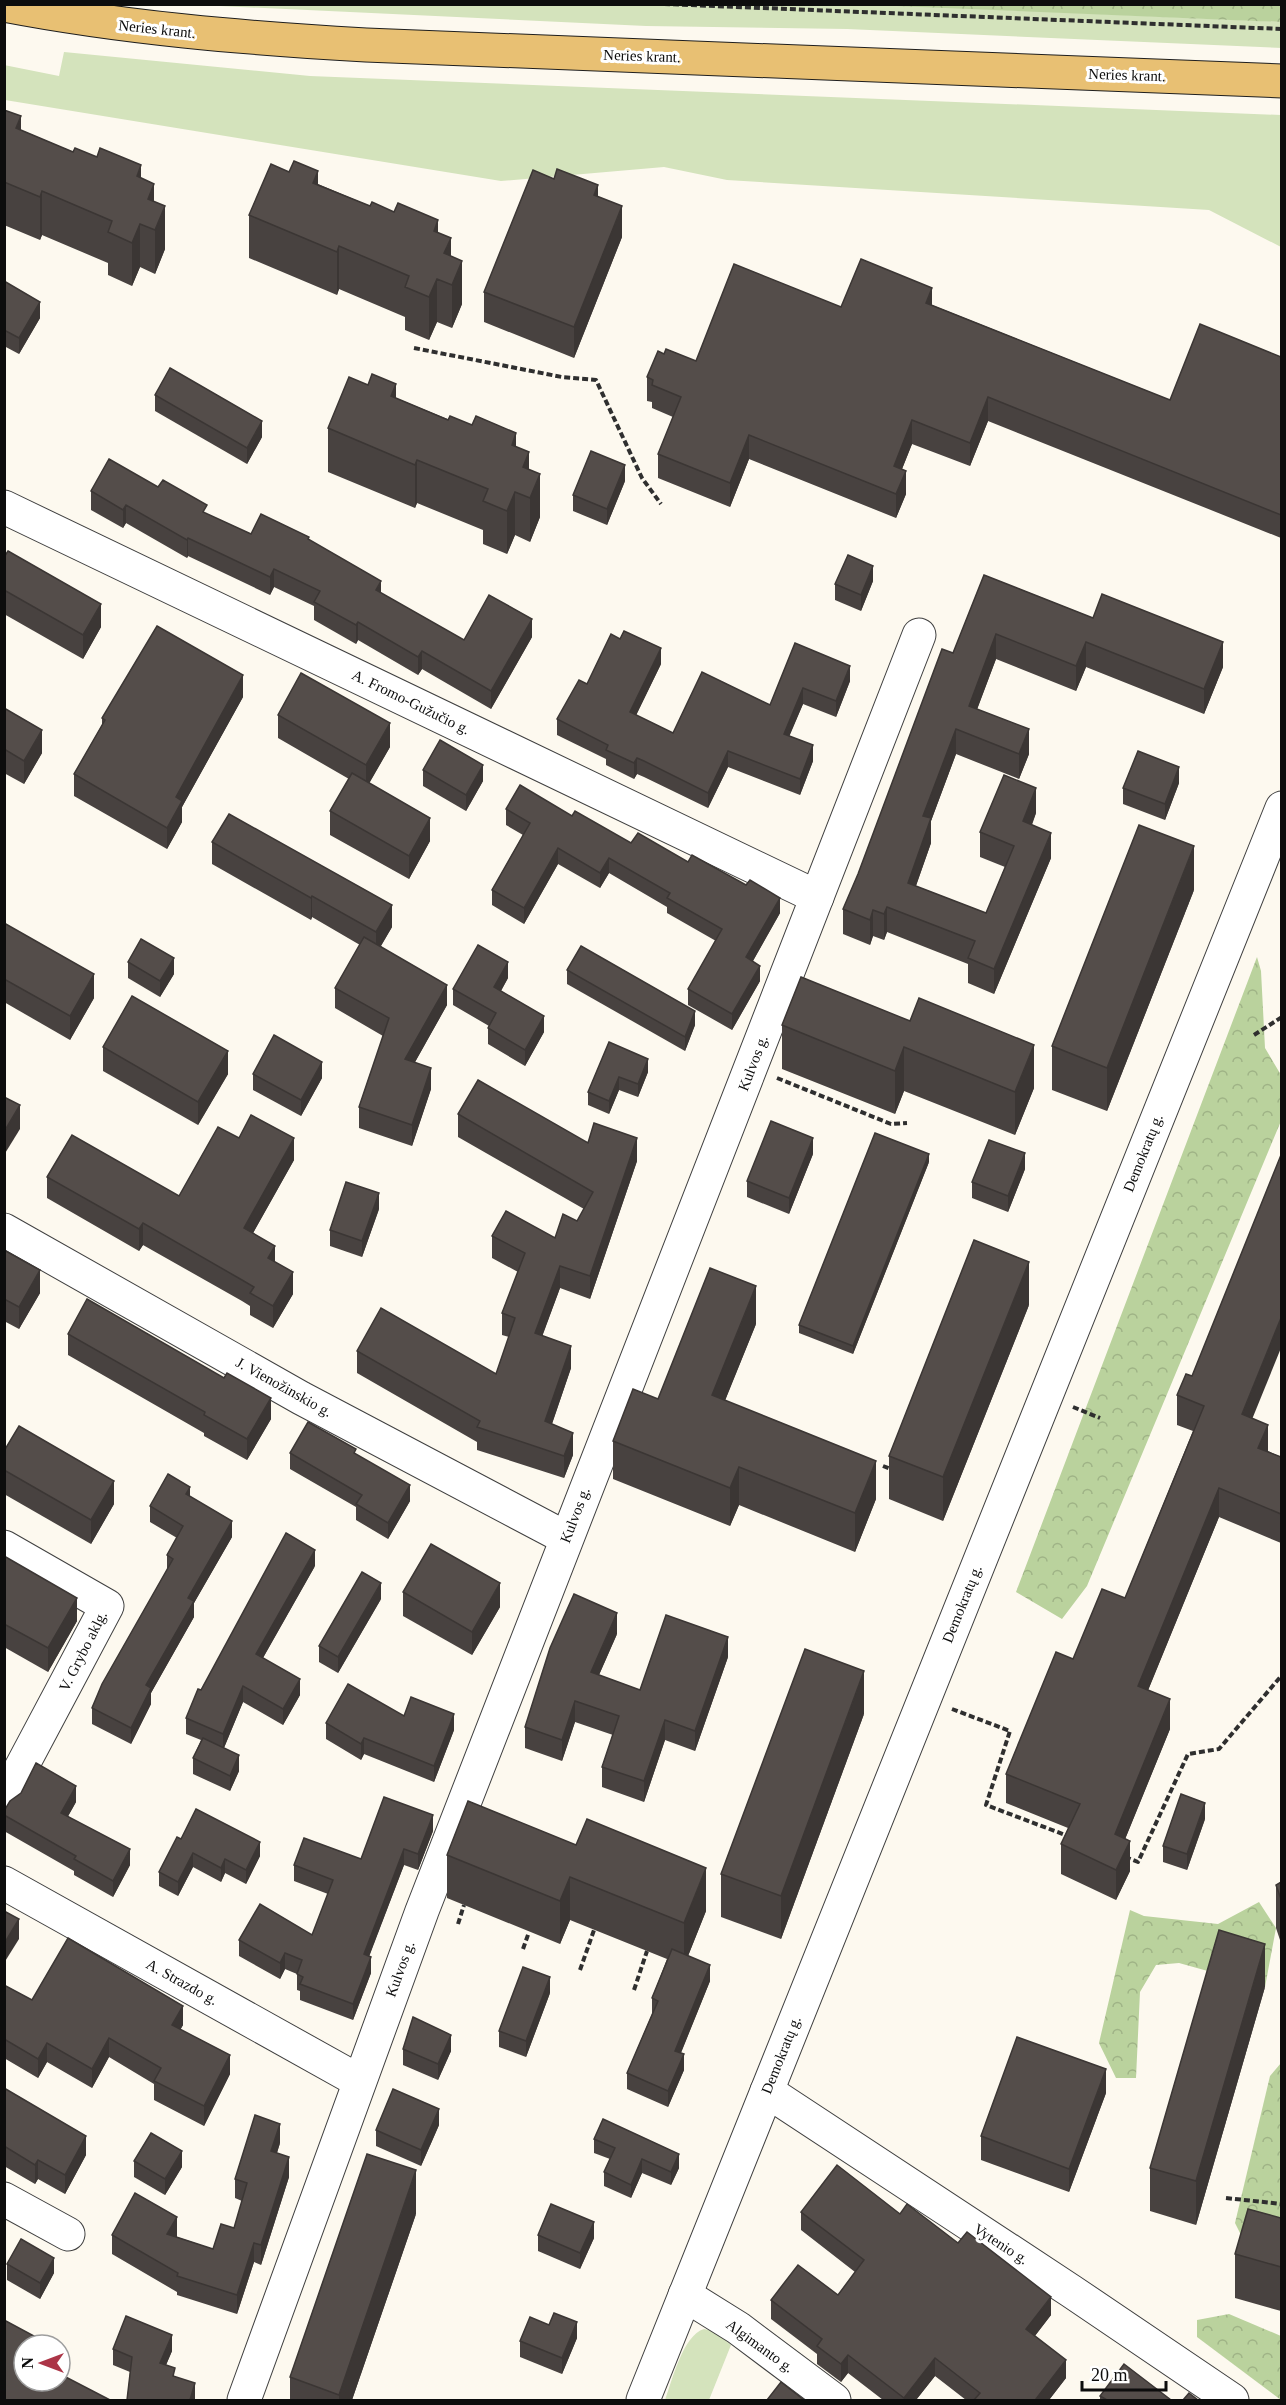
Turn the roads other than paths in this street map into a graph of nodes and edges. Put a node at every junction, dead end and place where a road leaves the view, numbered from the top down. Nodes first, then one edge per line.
1 (4, 5) edge
2 (1281, 81) edge
3 (4, 507) edge
4 (920, 635) dead end
5 (1281, 808) edge
6 (817, 897) junction
7 (4, 1230) edge
8 (566, 1538) junction
9 (4, 1547) edge
10 (4, 1800) edge
11 (4, 1883) edge
12 (360, 2081) junction
13 (767, 2091) junction
14 (4, 2199) edge
15 (68, 2234) dead end
16 (685, 2295) junction
17 (244, 2400) edge
18 (643, 2400) edge
19 (834, 2400) edge
20 (1232, 2400) edge

1 - 2 main road, Neries krant.
3 - 6 street, A. Fromo-Gužučio g.
4 - 6 street, Kulvos g.
5 - 13 street, Demokratų g.
6 - 8 street, Kulvos g.
7 - 8 street, J. Vienožinskio g.
8 - 12 street, Kulvos g.
9 - 10 street, V. Grybo aklg.
11 - 12 street, A. Strazdo g.
12 - 17 street, Kulvos g.
13 - 16 street, Demokratų g.
13 - 20 street, Vytenio g.
14 - 15 street
16 - 18 street, Demokratų g.
16 - 19 street, Algimanto g.

